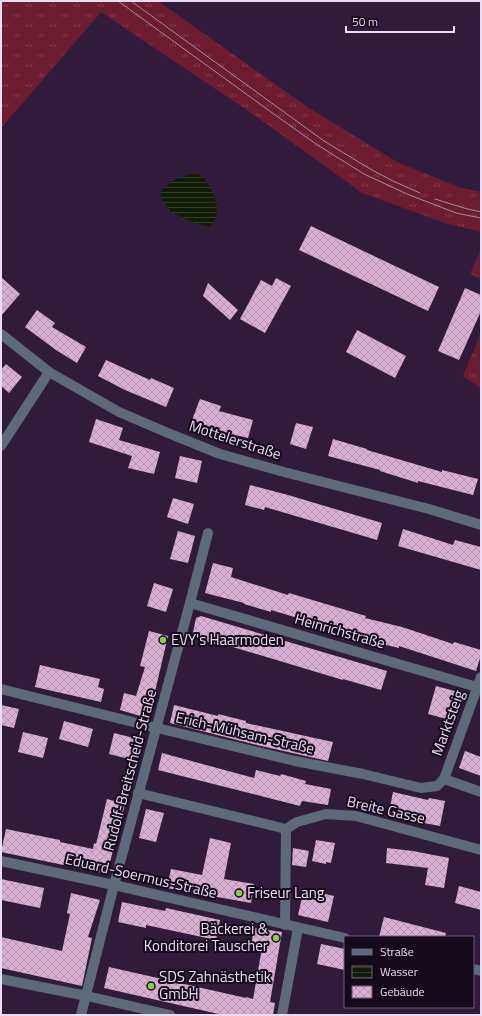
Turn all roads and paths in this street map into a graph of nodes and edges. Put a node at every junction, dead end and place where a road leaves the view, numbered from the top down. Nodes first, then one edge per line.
1 (1, 334) edge
2 (49, 372) junction
3 (1, 446) edge
4 (481, 525) edge
5 (208, 533) dead end
6 (190, 603) junction
7 (481, 677) edge
8 (479, 688) edge
9 (1, 689) edge
10 (157, 728) junction
11 (444, 779) junction
12 (481, 792) edge
13 (138, 793) junction
14 (286, 829) junction
15 (481, 850) edge
16 (1, 861) edge
17 (114, 885) junction
18 (285, 925) junction
19 (298, 928) junction
20 (344, 938) edge
21 (1, 979) edge
22 (87, 996) junction
23 (81, 1015) edge
24 (170, 1015) edge
25 (282, 1015) edge

1 - 2 street, Mottelerstraße
2 - 3 street
2 - 4 street, Mottelerstraße
5 - 6 street, Rudolf-Breitscheid-Straße
6 - 8 street, Heinrichstraße
6 - 10 street, Rudolf-Breitscheid-Straße
7 - 8 street, Marktsteig
8 - 11 street, Marktsteig
9 - 10 street, Erich-Mühsam-Straße
10 - 11 street, Erich-Mühsam-Straße
10 - 13 street, Rudolf-Breitscheid-Straße
11 - 12 street
13 - 14 street
13 - 17 street, Rudolf-Breitscheid-Straße
14 - 15 street, Breite Gasse
14 - 18 street
16 - 17 street, Eduard-Soermus-Straße
17 - 18 street, Eduard-Soermus-Straße
17 - 22 street, Rudolf-Breitscheid-Straße
18 - 19 street, Eduard-Soermus-Straße
19 - 20 street, Eduard-Soermus-Straße
19 - 25 street
21 - 22 street
22 - 23 street, Rudolf-Breitscheid-Straße
22 - 24 street

